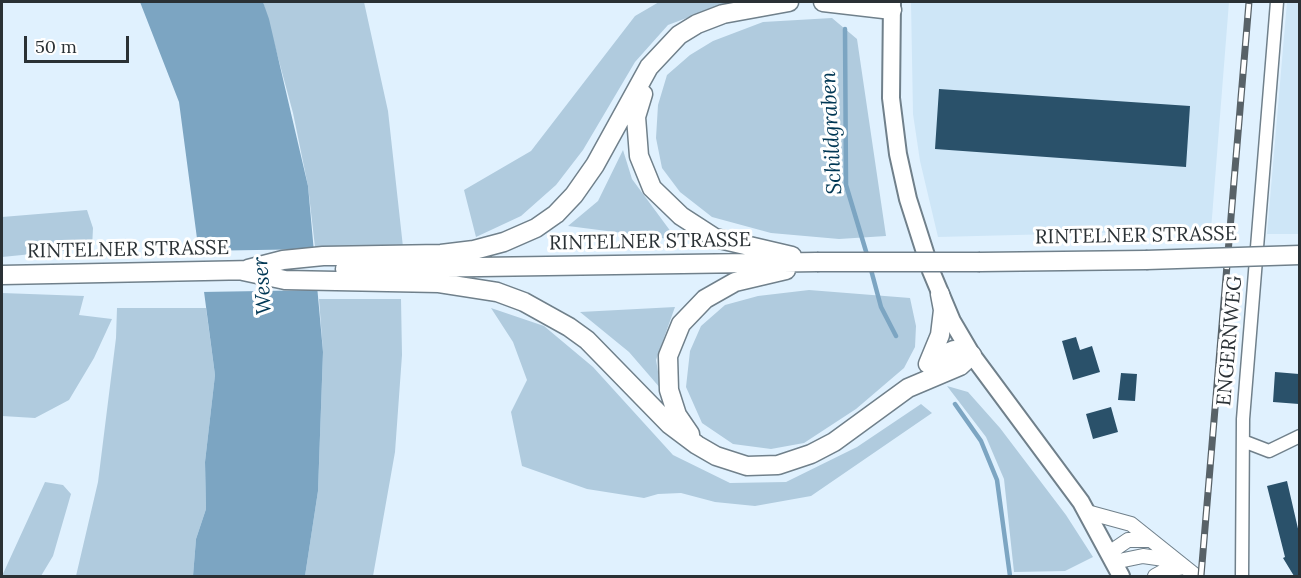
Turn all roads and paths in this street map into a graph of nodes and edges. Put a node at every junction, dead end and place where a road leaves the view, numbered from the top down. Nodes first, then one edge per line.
1 (789, 2) edge
2 (824, 2) edge
3 (1277, 2) edge
4 (890, 4) edge
5 (649, 67) junction
6 (1299, 255) edge
7 (474, 259) junction
8 (817, 262) junction
9 (243, 271) junction
10 (2, 275) edge
11 (940, 294) junction
12 (972, 356) junction
13 (931, 360) junction
14 (908, 388) junction
15 (1299, 436) edge
16 (1243, 441) junction
17 (698, 445) junction
18 (1087, 512) junction
19 (1151, 540) junction
20 (1115, 564) edge
21 (1179, 564) junction
22 (1155, 576) edge
23 (1196, 576) edge
24 (1242, 576) edge

1 - 5 main road
2 - 4 main road
3 - 16 street, ENGERNWEG
4 - 11 main road
5 - 7 main road
5 - 8 main road
6 - 8 main road, RINTELNER STRASSE, bridge
7 - 8 main road, RINTELNER STRASSE
7 - 9 main road
8 - 17 main road
9 - 10 main road, RINTELNER STRASSE
9 - 17 main road
11 - 12 main road
11 - 13 main road
12 - 13 main road
12 - 14 main road
12 - 18 main road
13 - 14 main road
14 - 17 main road
15 - 16 street
16 - 24 street, ENGERNWEG
18 - 19 street
18 - 20 main road
19 - 20 street
19 - 21 street
20 - 21 street
21 - 22 street
21 - 23 street

